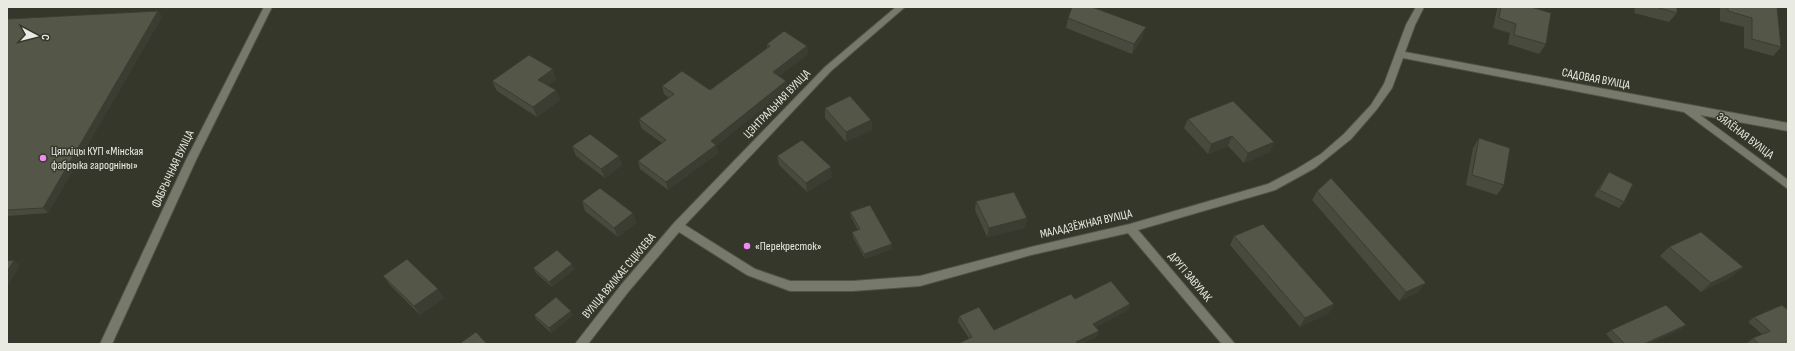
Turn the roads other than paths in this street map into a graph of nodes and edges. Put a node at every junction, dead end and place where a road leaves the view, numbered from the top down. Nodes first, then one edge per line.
1 (268, 7) edge
2 (902, 7) edge
3 (1420, 7) edge
4 (1401, 54) junction
5 (1686, 109) junction
6 (1788, 127) edge
7 (1788, 184) edge
8 (678, 226) junction
9 (1130, 228) junction
10 (106, 344) edge
11 (581, 344) edge
12 (1229, 344) edge

1 - 10 street, ФАБРЫЧНАЯ ВУЛІЦА
2 - 8 street, ЦЭНТРАЛЬНАЯ ВУЛІЦА
3 - 4 street, МАЛАДЗЁЖНАЯ ВУЛІЦА
4 - 5 street, САДОВАЯ ВУЛІЦА
4 - 9 street, МАЛАДЗЁЖНАЯ ВУЛІЦА
5 - 6 street, САДОВАЯ ВУЛІЦА
5 - 7 street, ЗЯЛЁНАЯ ВУЛІЦА
8 - 9 street, МАЛАДЗЁЖНАЯ ВУЛІЦА
8 - 11 street, ВУЛІЦА ВЯЛІКАЕ СЦІКЛЕВА
9 - 12 street, ДРУГІ ЗАВУЛАК

